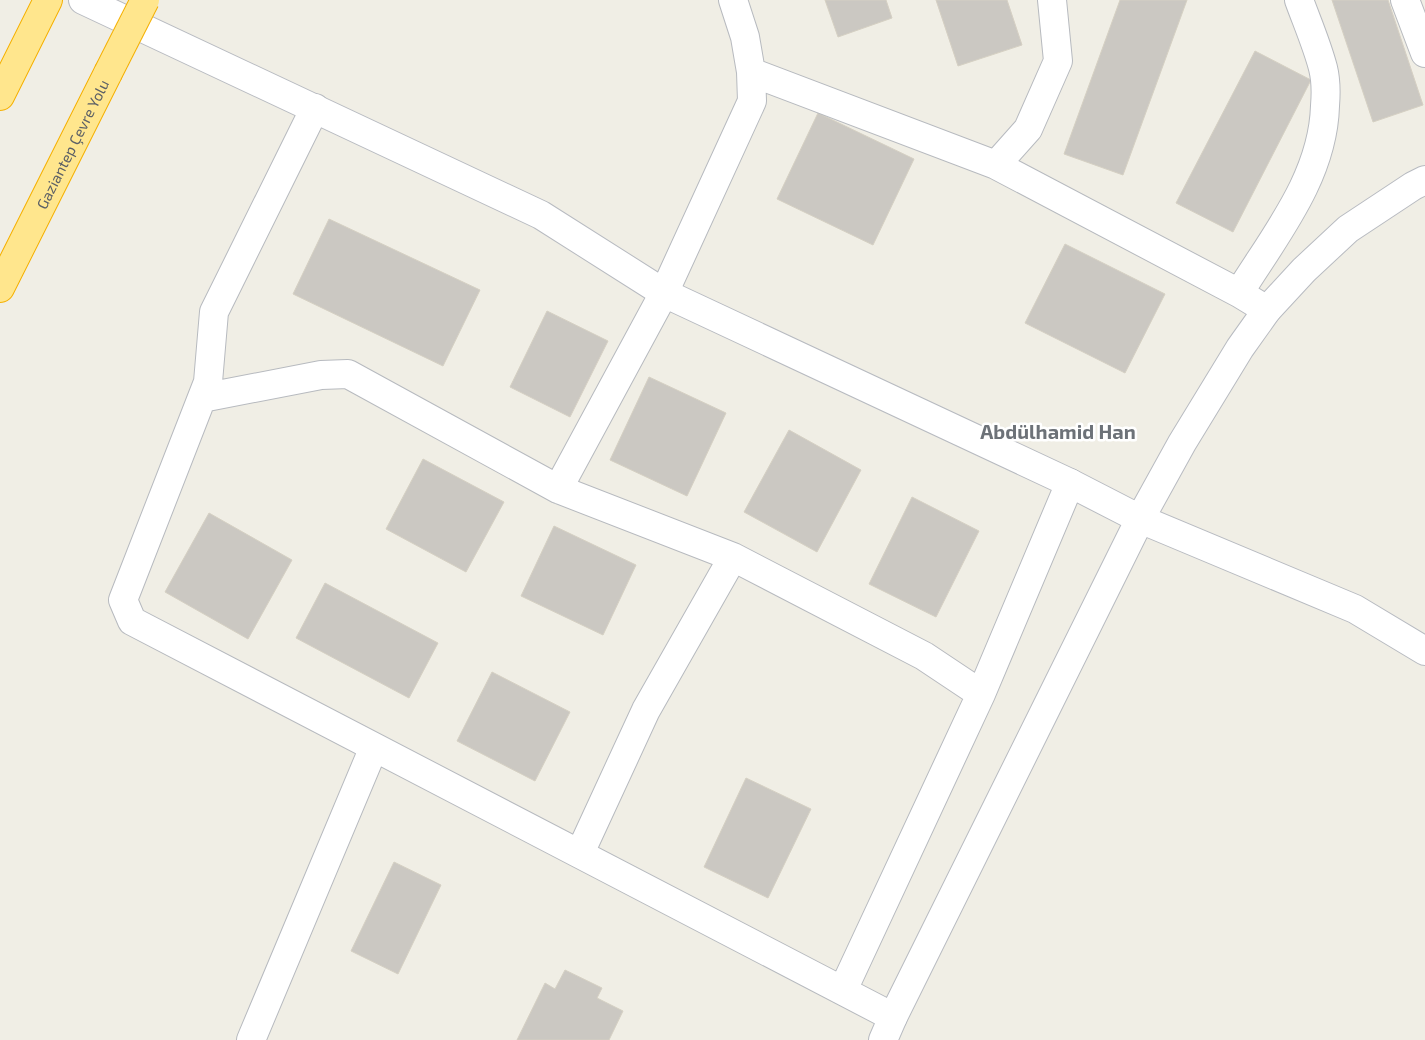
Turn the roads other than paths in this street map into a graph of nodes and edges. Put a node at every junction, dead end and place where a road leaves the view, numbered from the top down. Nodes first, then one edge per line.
1 (48, 0) edge
2 (83, 0) edge
3 (145, 0) edge
4 (732, 0) edge
5 (1052, 0) edge
6 (1299, 0) edge
7 (1404, 0) edge
8 (1425, 53) edge
9 (751, 72) junction
10 (0, 96) edge
11 (315, 108) junction
12 (996, 165) junction
13 (1425, 180) edge
14 (0, 288) edge
15 (664, 293) junction
16 (1239, 293) junction
17 (1267, 310) junction
18 (202, 398) junction
19 (1070, 483) junction
20 (558, 488) junction
21 (1140, 519) junction
22 (733, 557) junction
23 (1425, 651) edge
24 (980, 694) junction
25 (374, 747) junction
26 (580, 853) junction
27 (843, 990) junction
28 (888, 1028) edge
29 (251, 1040) edge

1 - 10 highway
2 - 11 street
3 - 14 highway, Gaziantep Çevre Yolu, bridge
4 - 9 street
5 - 12 street
6 - 16 street
7 - 8 street
9 - 12 street
9 - 15 street
11 - 15 street
11 - 18 street
12 - 16 street
13 - 17 street
15 - 19 street
15 - 20 street
16 - 17 street
17 - 21 street
18 - 20 street
18 - 25 street
19 - 21 street
19 - 24 street
20 - 22 street
21 - 23 street
21 - 28 street
22 - 24 street
22 - 26 street
24 - 27 street
25 - 26 street
25 - 29 street
26 - 27 street
27 - 28 street

